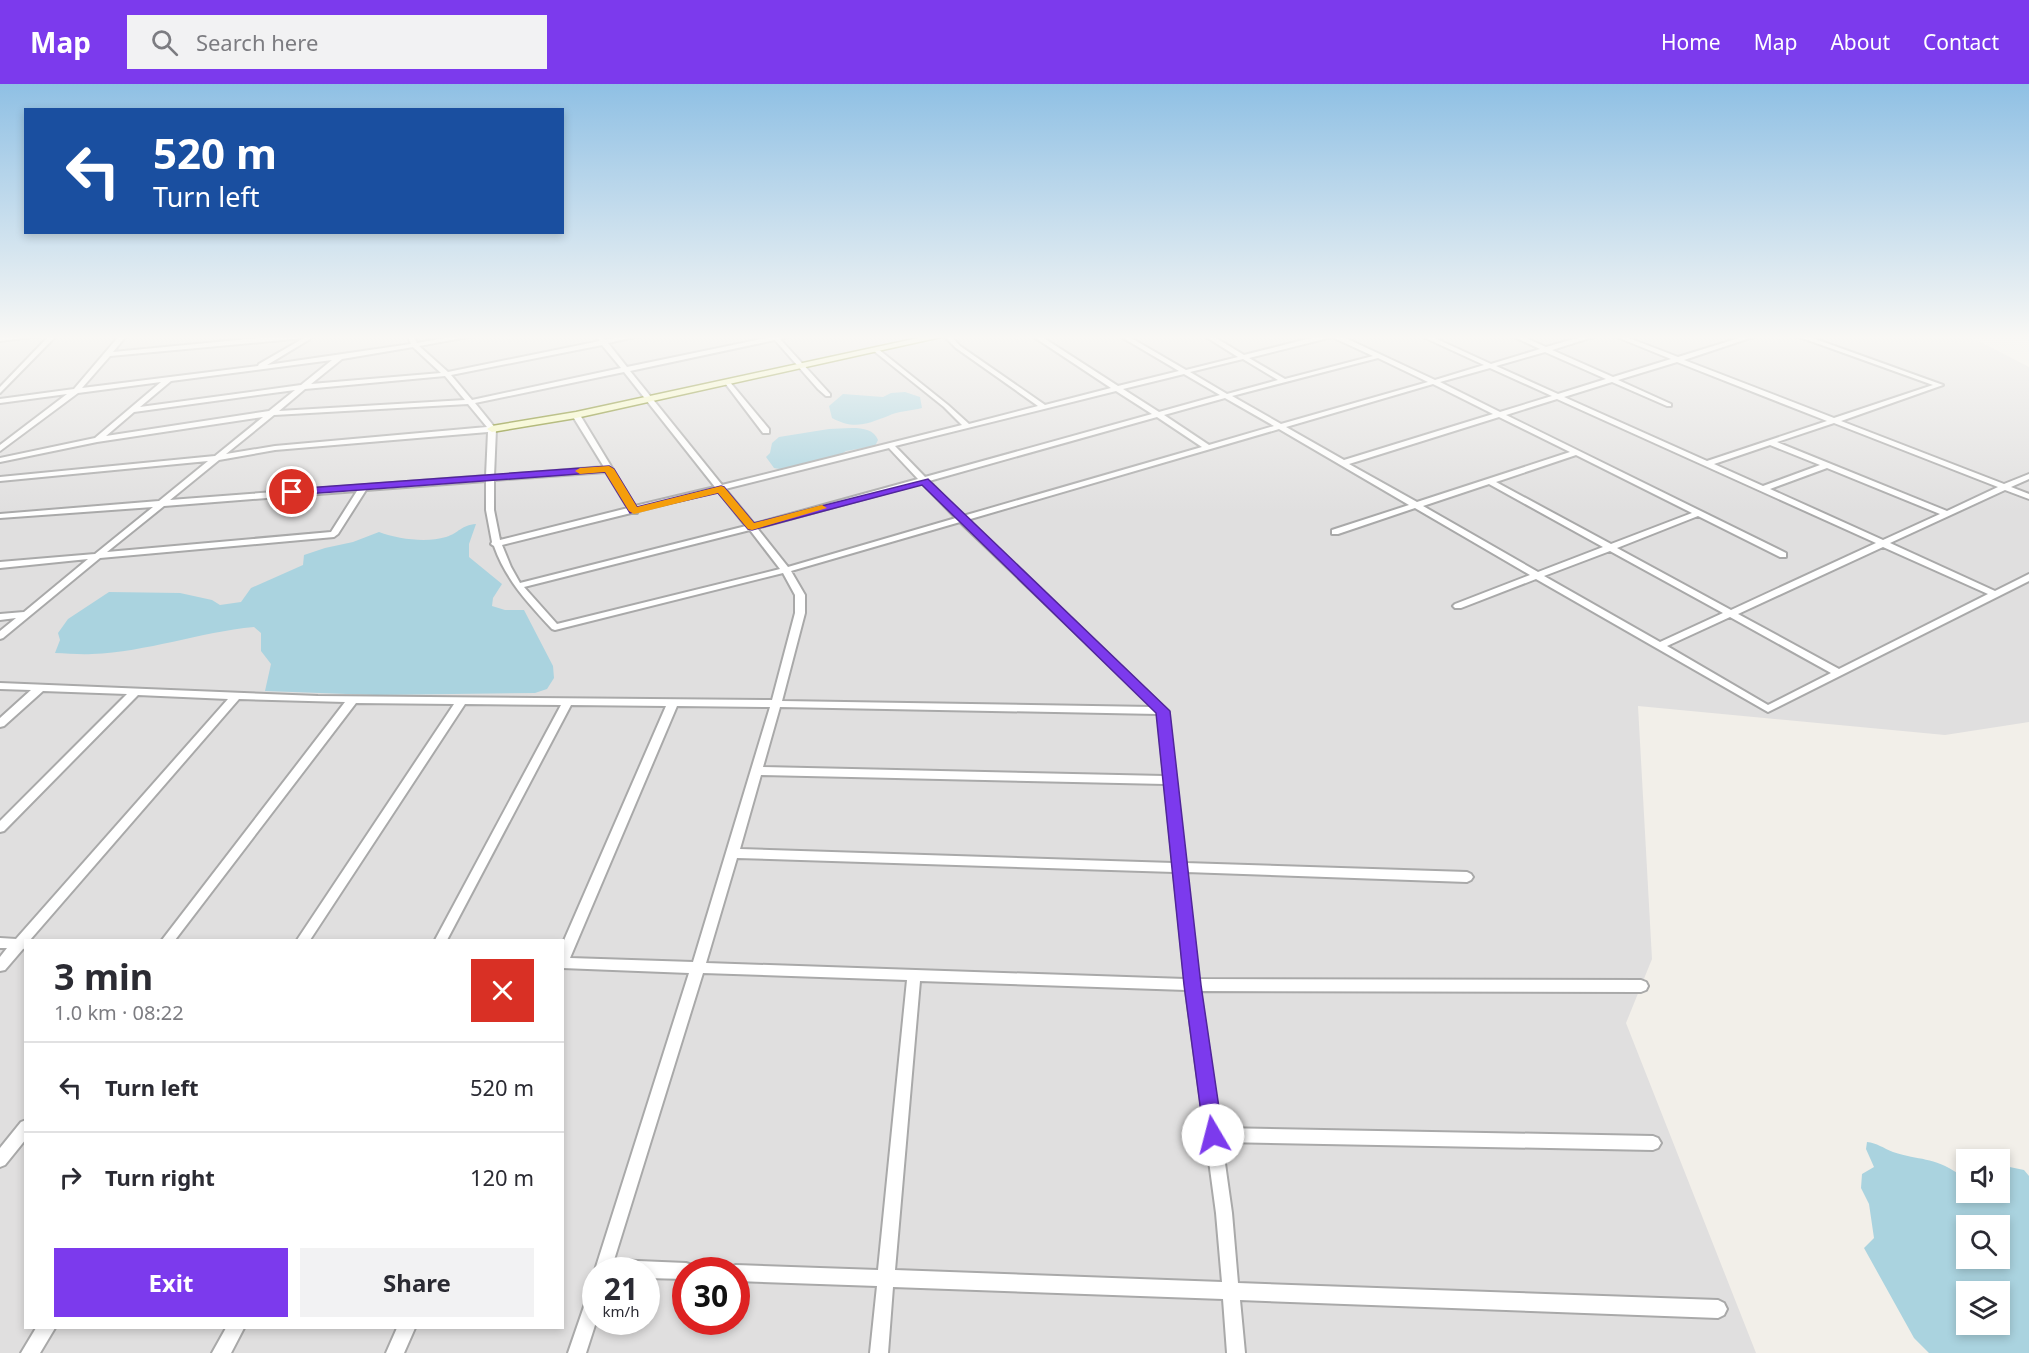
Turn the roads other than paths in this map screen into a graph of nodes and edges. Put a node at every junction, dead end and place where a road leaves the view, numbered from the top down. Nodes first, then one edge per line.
1 (52, 394) edge
2 (72, 394) edge
3 (151, 394) edge
4 (250, 394) edge
5 (295, 394) edge
6 (464, 394) edge
7 (508, 394) edge
8 (646, 394) edge
9 (672, 394) edge
10 (737, 394) edge
11 (931, 394) edge
12 (1025, 394) edge
13 (1098, 394) edge
14 (1126, 394) edge
15 (1223, 394) edge
16 (1233, 394) edge
17 (1392, 394) edge
18 (1458, 394) edge
19 (1552, 394) edge
20 (1567, 394) edge
21 (1645, 394) edge
22 (1766, 394) edge
23 (1913, 394) edge
24 (1226, 396) junction
25 (1558, 397) junction
26 (650, 399) junction
27 (0, 401) edge
28 (471, 402) junction
29 (1669, 405) dead end
30 (1045, 408) junction
31 (132, 410) junction
32 (273, 412) junction
33 (576, 415) junction
34 (1158, 415) junction
35 (1500, 415) junction
36 (1834, 421) junction
37 (968, 427) junction
38 (1279, 427) junction
39 (492, 429) junction
40 (766, 431) dead end
41 (97, 440) junction
42 (1770, 442) junction
43 (891, 446) junction
44 (1209, 448) junction
45 (0, 449) edge
46 (1575, 453) junction
47 (218, 458) junction
48 (0, 460) edge
49 (1343, 464) junction
50 (1706, 464) junction
51 (1826, 466) junction
52 (609, 469) junction
53 (2029, 476) edge
54 (490, 478) junction
55 (0, 479) edge
56 (924, 481) junction
57 (1491, 482) junction
58 (363, 488) junction
59 (2004, 488) junction
60 (721, 489) junction
61 (1763, 489) junction
62 (2029, 497) edge
63 (161, 505) junction
64 (1418, 507) junction
65 (634, 511) junction
66 (1697, 514) junction
67 (1947, 514) junction
68 (0, 516) edge
69 (961, 519) junction
70 (752, 527) junction
71 (1335, 532) dead end
72 (1882, 543) junction
73 (495, 544) junction
74 (1610, 547) junction
75 (1784, 555) dead end
76 (99, 556) junction
77 (0, 565) edge
78 (786, 570) junction
79 (1537, 576) junction
80 (2029, 577) edge
81 (518, 586) junction
82 (1995, 594) junction
83 (1458, 606) dead end
84 (27, 614) junction
85 (1731, 614) junction
86 (0, 617) edge
87 (0, 636) edge
88 (1660, 646) junction
89 (1839, 673) junction
90 (0, 686) edge
91 (41, 687) junction
92 (136, 692) junction
93 (235, 697) junction
94 (353, 699) junction
95 (462, 700) junction
96 (568, 701) junction
97 (673, 702) junction
98 (776, 704) junction
99 (1163, 711) junction
100 (0, 723) edge
101 (757, 771) junction
102 (1170, 780) junction
103 (0, 828) edge
104 (733, 853) junction
105 (1180, 870) junction
106 (1467, 877) dead end
107 (26, 939) edge
108 (169, 939) edge
109 (304, 939) edge
110 (442, 939) edge
111 (0, 944) edge
112 (22, 944) edge
113 (564, 957) edge
114 (564, 962) edge
115 (0, 966) edge
116 (698, 968) junction
117 (914, 975) junction
118 (1192, 985) junction
119 (1641, 986) dead end
120 (24, 1130) edge
121 (1213, 1135) junction
122 (1653, 1143) dead end
123 (0, 1160) edge
124 (607, 1257) edge
125 (750, 1273) edge
126 (886, 1278) junction
127 (1232, 1291) junction
128 (1718, 1309) dead end
129 (45, 1329) edge
130 (234, 1329) edge
131 (406, 1329) edge
132 (583, 1335) edge
133 (30, 1353) edge
134 (221, 1353) edge
135 (395, 1353) edge
136 (577, 1353) edge
137 (879, 1353) edge
138 (1236, 1353) edge

1 - 27 street
2 - 45 street
3 - 31 street
4 - 31 street
5 - 32 street
6 - 28 street
7 - 28 street
8 - 26 street
9 - 26 street
10 - 40 street
11 - 37 street
12 - 30 street
13 - 30 street
14 - 34 street
15 - 24 street
16 - 24 street
17 - 38 street
18 - 35 street
19 - 25 street
20 - 25 street
21 - 29 street
22 - 36 street
23 - 36 street
24 - 34 street
24 - 38 street
25 - 35 street
25 - 50 street
26 - 33 street
26 - 60 street
28 - 32 street
28 - 39 street
30 - 37 street
31 - 41 street
32 - 41 street
32 - 47 street
33 - 39 street
33 - 52 street
34 - 44 street
34 - 56 street
35 - 46 street
35 - 49 street
36 - 42 street
36 - 59 street
37 - 43 street
38 - 44 street
38 - 49 street
39 - 47 street
39 - 54 street
41 - 48 street
42 - 50 street
42 - 51 street
43 - 56 street
43 - 60 street
44 - 69 street
46 - 57 street
46 - 66 street
47 - 55 street
47 - 63 street
49 - 64 street
50 - 61 street
51 - 61 street
51 - 67 street
52 - 54 street
52 - 65 street
53 - 59 street
54 - 58 street
54 - 73 street
56 - 69 street
56 - 70 street
57 - 64 street
57 - 74 street
58 - 63 street
58 - 76 street
59 - 62 street
59 - 67 street
60 - 65 street
60 - 70 street
61 - 72 street
63 - 68 street
63 - 76 street
64 - 71 street
64 - 79 street
65 - 73 street
66 - 74 street
66 - 75 street
67 - 72 street
69 - 78 street
69 - 99 street
70 - 78 street
70 - 81 street
72 - 82 street
72 - 85 street
73 - 81 street
74 - 79 street
74 - 85 street
76 - 77 street
76 - 84 street
78 - 81 street
78 - 98 street
79 - 83 street
79 - 88 street
80 - 82 street
82 - 89 street
84 - 86 street
84 - 87 street
85 - 88 street
85 - 89 street
88 - 89 street
90 - 91 street
91 - 92 street
91 - 100 street
92 - 93 street
92 - 103 street
93 - 94 street
93 - 107 street
94 - 95 street
94 - 108 street
95 - 96 street
95 - 109 street
96 - 97 street
96 - 110 street
97 - 98 street
97 - 113 street
98 - 99 street
98 - 101 street
99 - 102 street
101 - 102 street
101 - 104 street
102 - 105 street
104 - 105 street
104 - 116 street
105 - 106 street
105 - 118 street
111 - 112 street
112 - 115 street
114 - 116 street
116 - 117 street
116 - 124 street
117 - 118 street
117 - 126 street
118 - 119 street
118 - 121 street
120 - 123 street
121 - 122 street
121 - 127 street
125 - 126 street
126 - 127 street
126 - 137 street
127 - 128 street
127 - 138 street
129 - 133 street
130 - 134 street
131 - 135 street
132 - 136 street

